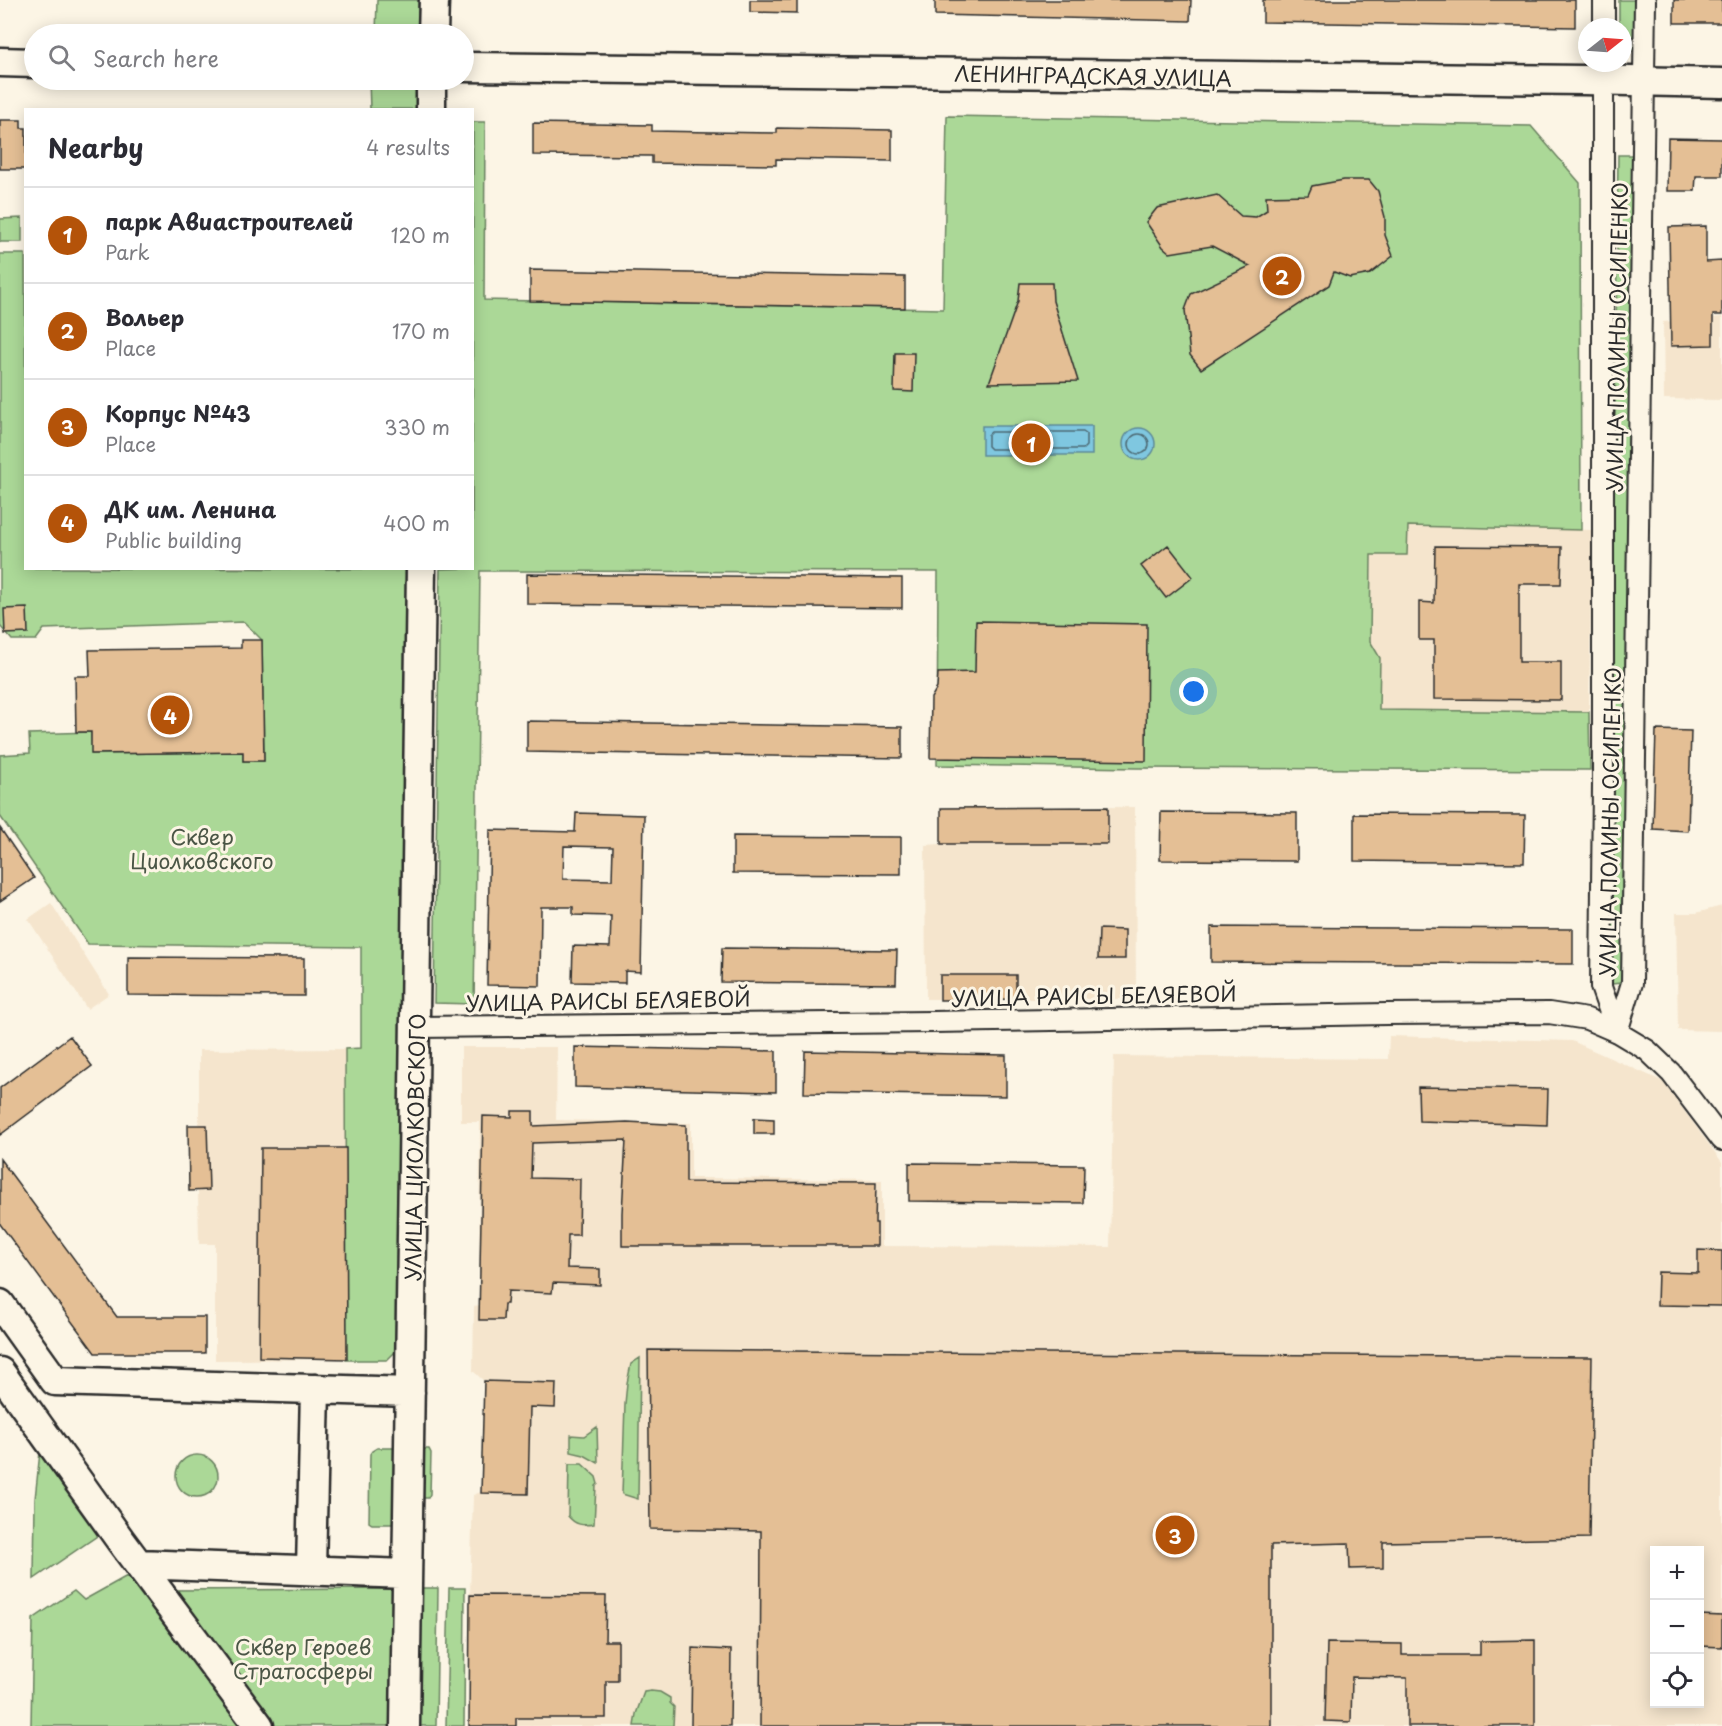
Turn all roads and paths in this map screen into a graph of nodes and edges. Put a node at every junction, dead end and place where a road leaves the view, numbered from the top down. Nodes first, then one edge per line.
1 (434, 0) edge
2 (1604, 0) edge
3 (1645, 0) edge
4 (1604, 18) edge
5 (433, 24) edge
6 (0, 62) edge
7 (24, 63) edge
8 (474, 68) edge
9 (1578, 71) edge
10 (1603, 72) edge
11 (1607, 72) edge
12 (1643, 81) junction
13 (1722, 82) edge
14 (431, 90) edge
15 (431, 108) edge
16 (421, 570) edge
17 (416, 1027) junction
18 (1617, 1032) junction
19 (1722, 1140) edge
20 (0, 1304) edge
21 (0, 1372) edge
22 (315, 1389) junction
23 (410, 1392) junction
24 (138, 1564) junction
25 (311, 1570) junction
26 (406, 1574) junction
27 (259, 1726) edge
28 (405, 1726) edge

1 - 5 street
2 - 4 street
3 - 12 street, УЛИЦА ПОЛИНЫ ОСИПЕНКО
6 - 7 street
8 - 9 street, ЛЕНИНГРАДСКАЯ УЛИЦА
10 - 18 street, УЛИЦА ПОЛИНЫ ОСИПЕНКО
11 - 12 street, ЛЕНИНГРАДСКАЯ УЛИЦА
12 - 13 street, ЛЕНИНГРАДСКАЯ УЛИЦА
12 - 18 street, УЛИЦА ПОЛИНЫ ОСИПЕНКО
14 - 15 street
16 - 17 street, УЛИЦА ЦИОЛКОВСКОГО
17 - 18 street, УЛИЦА РАИСЫ БЕЛЯЕВОЙ
17 - 23 street, УЛИЦА ЦИОЛКОВСКОГО
18 - 19 street, УЛИЦА РАИСЫ БЕЛЯЕВОЙ
20 - 22 street
21 - 24 street
22 - 23 street
22 - 25 street
23 - 26 street, УЛИЦА ЦИОЛКОВСКОГО
24 - 25 street
24 - 27 street
25 - 26 street
26 - 28 street, УЛИЦА ЦИОЛКОВСКОГО

